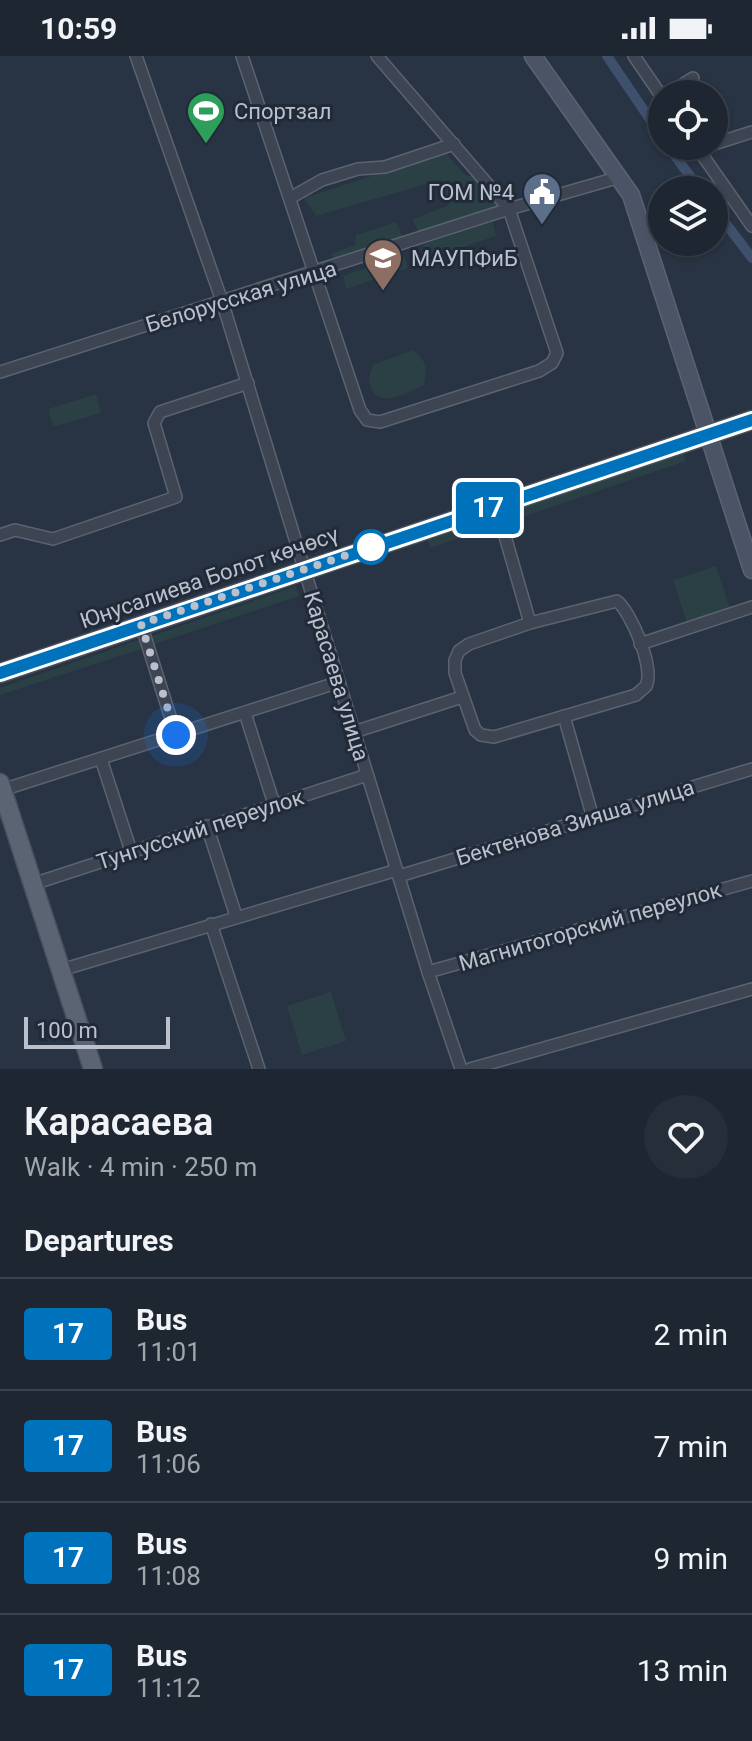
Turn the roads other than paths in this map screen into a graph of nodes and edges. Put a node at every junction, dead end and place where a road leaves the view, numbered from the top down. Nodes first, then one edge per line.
1 (136, 56) edge
2 (242, 56) edge
3 (377, 56) edge
4 (533, 56) edge
5 (634, 56) edge
6 (693, 78) dead end
7 (650, 80) edge
8 (690, 80) edge
9 (752, 132) edge
10 (728, 139) edge
11 (454, 144) junction
12 (712, 160) edge
13 (620, 177) junction
14 (290, 198) junction
15 (509, 209) junction
16 (752, 226) edge
17 (316, 273) junction
18 (222, 301) junction
19 (0, 372) edge
20 (248, 383) junction
21 (752, 420) edge
22 (709, 434) junction
23 (496, 505) junction
24 (0, 535) edge
25 (304, 570) junction
26 (752, 570) edge
27 (752, 607) edge
28 (530, 623) junction
29 (141, 624) junction
30 (640, 644) junction
31 (0, 673) edge
32 (339, 682) junction
33 (462, 697) junction
34 (245, 713) junction
35 (564, 716) junction
36 (354, 732) junction
37 (176, 735) junction
38 (101, 759) junction
39 (752, 769) edge
40 (367, 775) junction
41 (1, 787) edge
42 (274, 804) junction
43 (593, 818) junction
44 (207, 826) junction
45 (131, 851) junction
46 (398, 873) junction
47 (752, 881) edge
48 (33, 884) junction
49 (236, 916) junction
50 (211, 924) junction
51 (61, 970) junction
52 (428, 972) junction
53 (752, 989) edge
54 (93, 1069) edge
55 (259, 1069) edge
56 (461, 1069) edge
57 (470, 1069) edge

1 - 18 street, Карасаева улица
2 - 14 street
3 - 11 street
4 - 13 main road
5 - 7 street
6 - 8 street
9 - 10 street
11 - 14 street
11 - 15 street
12 - 16 street
13 - 15 street, Белорусская улица
13 - 22 main road
14 - 17 street
15 - 17 street, Белорусская улица
15 - 17 street
17 - 18 street, Белорусская улица
18 - 19 street, Белорусская улица
18 - 20 street, Карасаева улица
20 - 24 street
20 - 25 street, Карасаева улица
21 - 22 main road, Юнусалиева Болот көчөсү
22 - 23 main road, Юнусалиева Болот көчөсү
22 - 26 main road
23 - 25 main road, Юнусалиева Болот көчөсү
23 - 28 street
25 - 29 main road, Юнусалиева Болот көчөсү
25 - 32 street, Карасаева улица
27 - 30 street
28 - 30 street
28 - 33 street
29 - 31 main road, Юнусалиева Болот көчөсү
29 - 37 street
30 - 35 street
32 - 34 street
32 - 36 street, Карасаева улица
33 - 35 street
33 - 36 street
34 - 37 street
34 - 42 street
35 - 43 street
36 - 40 street, Карасаева улица
37 - 38 street
38 - 41 street
38 - 45 street
39 - 43 street, Бектенова Зияша улица
40 - 42 street, Тунгусский переулок
40 - 46 street, Карасаева улица
41 - 48 main road
42 - 44 street, Тунгусский переулок
43 - 46 street, Бектенова Зияша улица
44 - 45 street, Тунгусский переулок
44 - 49 street
45 - 48 street, Тунгусский переулок
46 - 49 street, Бектенова Зияша улица
46 - 52 street, Карасаева улица
47 - 52 street, Магнитогорский переулок
48 - 51 main road
49 - 50 street, Бектенова Зияша улица
50 - 51 street, Бектенова Зияша улица
50 - 55 street
51 - 54 main road
52 - 56 street, Карасаева улица
53 - 57 street

